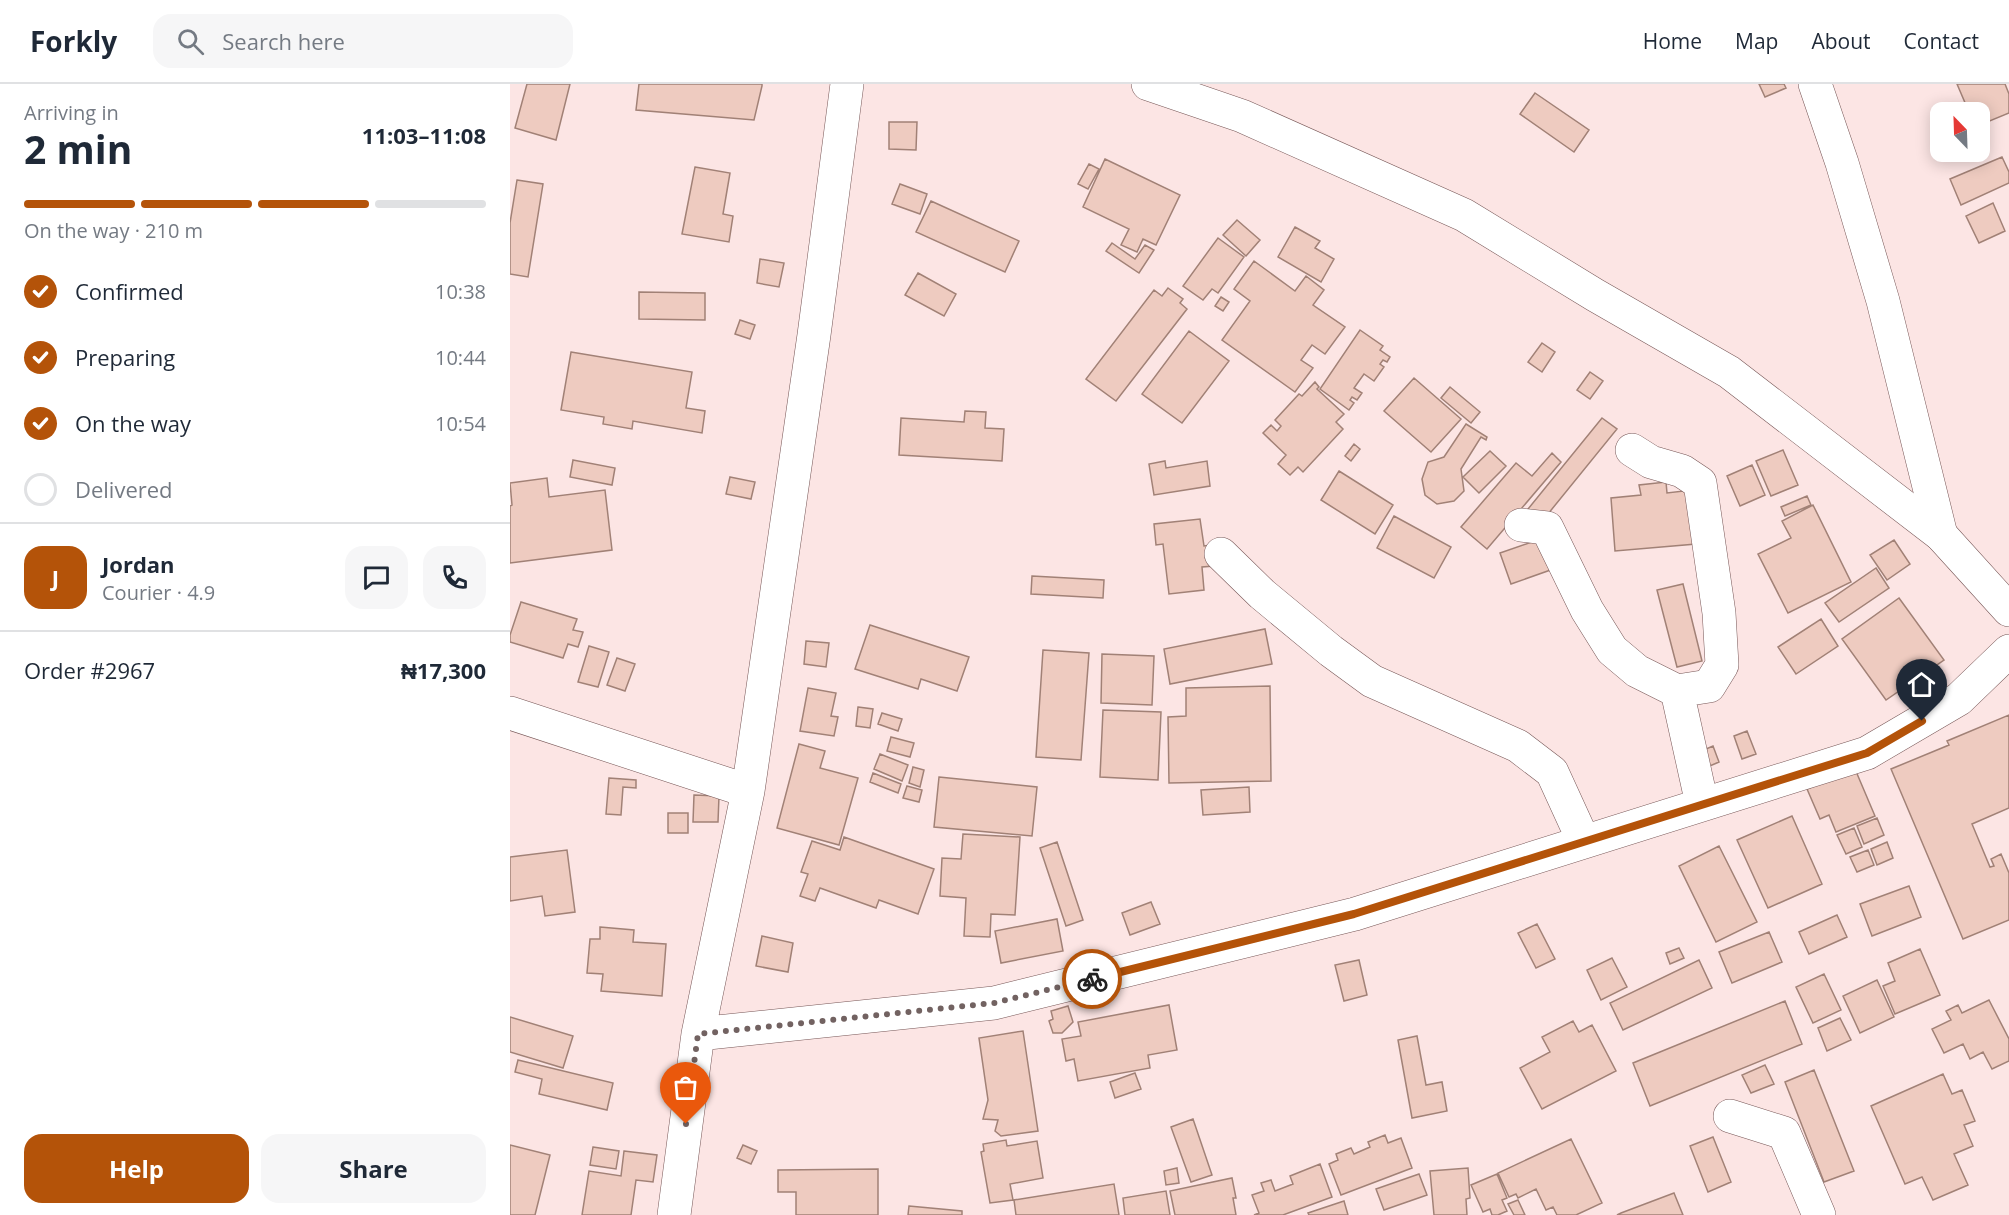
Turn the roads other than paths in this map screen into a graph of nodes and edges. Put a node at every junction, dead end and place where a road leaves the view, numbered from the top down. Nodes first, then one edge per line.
1 (847, 84) edge
2 (1148, 84) edge
3 (1815, 84) edge
4 (1632, 450) dead end
5 (1521, 525) dead end
6 (1941, 535) junction
7 (1221, 554) dead end
8 (2009, 610) edge
9 (2009, 651) edge
10 (1677, 691) junction
11 (510, 713) edge
12 (748, 791) junction
13 (1702, 804) junction
14 (1584, 842) junction
15 (698, 1034) junction
16 (1730, 1116) dead end
17 (674, 1215) edge
18 (1819, 1215) edge

1 - 12 street
2 - 6 street
3 - 6 street
4 - 10 street
5 - 10 street
6 - 8 street
7 - 14 street
9 - 13 street
10 - 13 street
11 - 12 street
12 - 15 street
13 - 14 street
14 - 15 street
15 - 17 street
16 - 18 street

